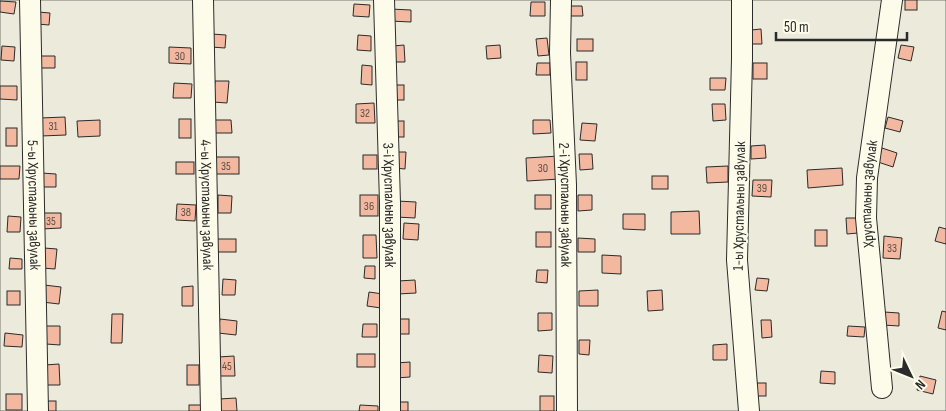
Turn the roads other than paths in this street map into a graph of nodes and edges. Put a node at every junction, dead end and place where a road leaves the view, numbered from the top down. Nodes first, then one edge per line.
1 (30, 0) edge
2 (203, 0) edge
3 (384, 0) edge
4 (561, 0) edge
5 (742, 0) edge
6 (892, 0) edge
7 (882, 388) dead end
8 (38, 411) edge
9 (210, 411) edge
10 (390, 411) edge
11 (566, 411) edge
12 (749, 411) edge

1 - 8 lane, 5-ы Хрустальны завулак
2 - 9 lane, 4-ы Хрустальны завулак
3 - 10 lane, 3-і Хрустальны завулак
4 - 11 lane, 2-і Хрустальны завулак
5 - 12 lane, 1-ы Хрустальны завулак
6 - 7 lane, Хрустальны завулак

